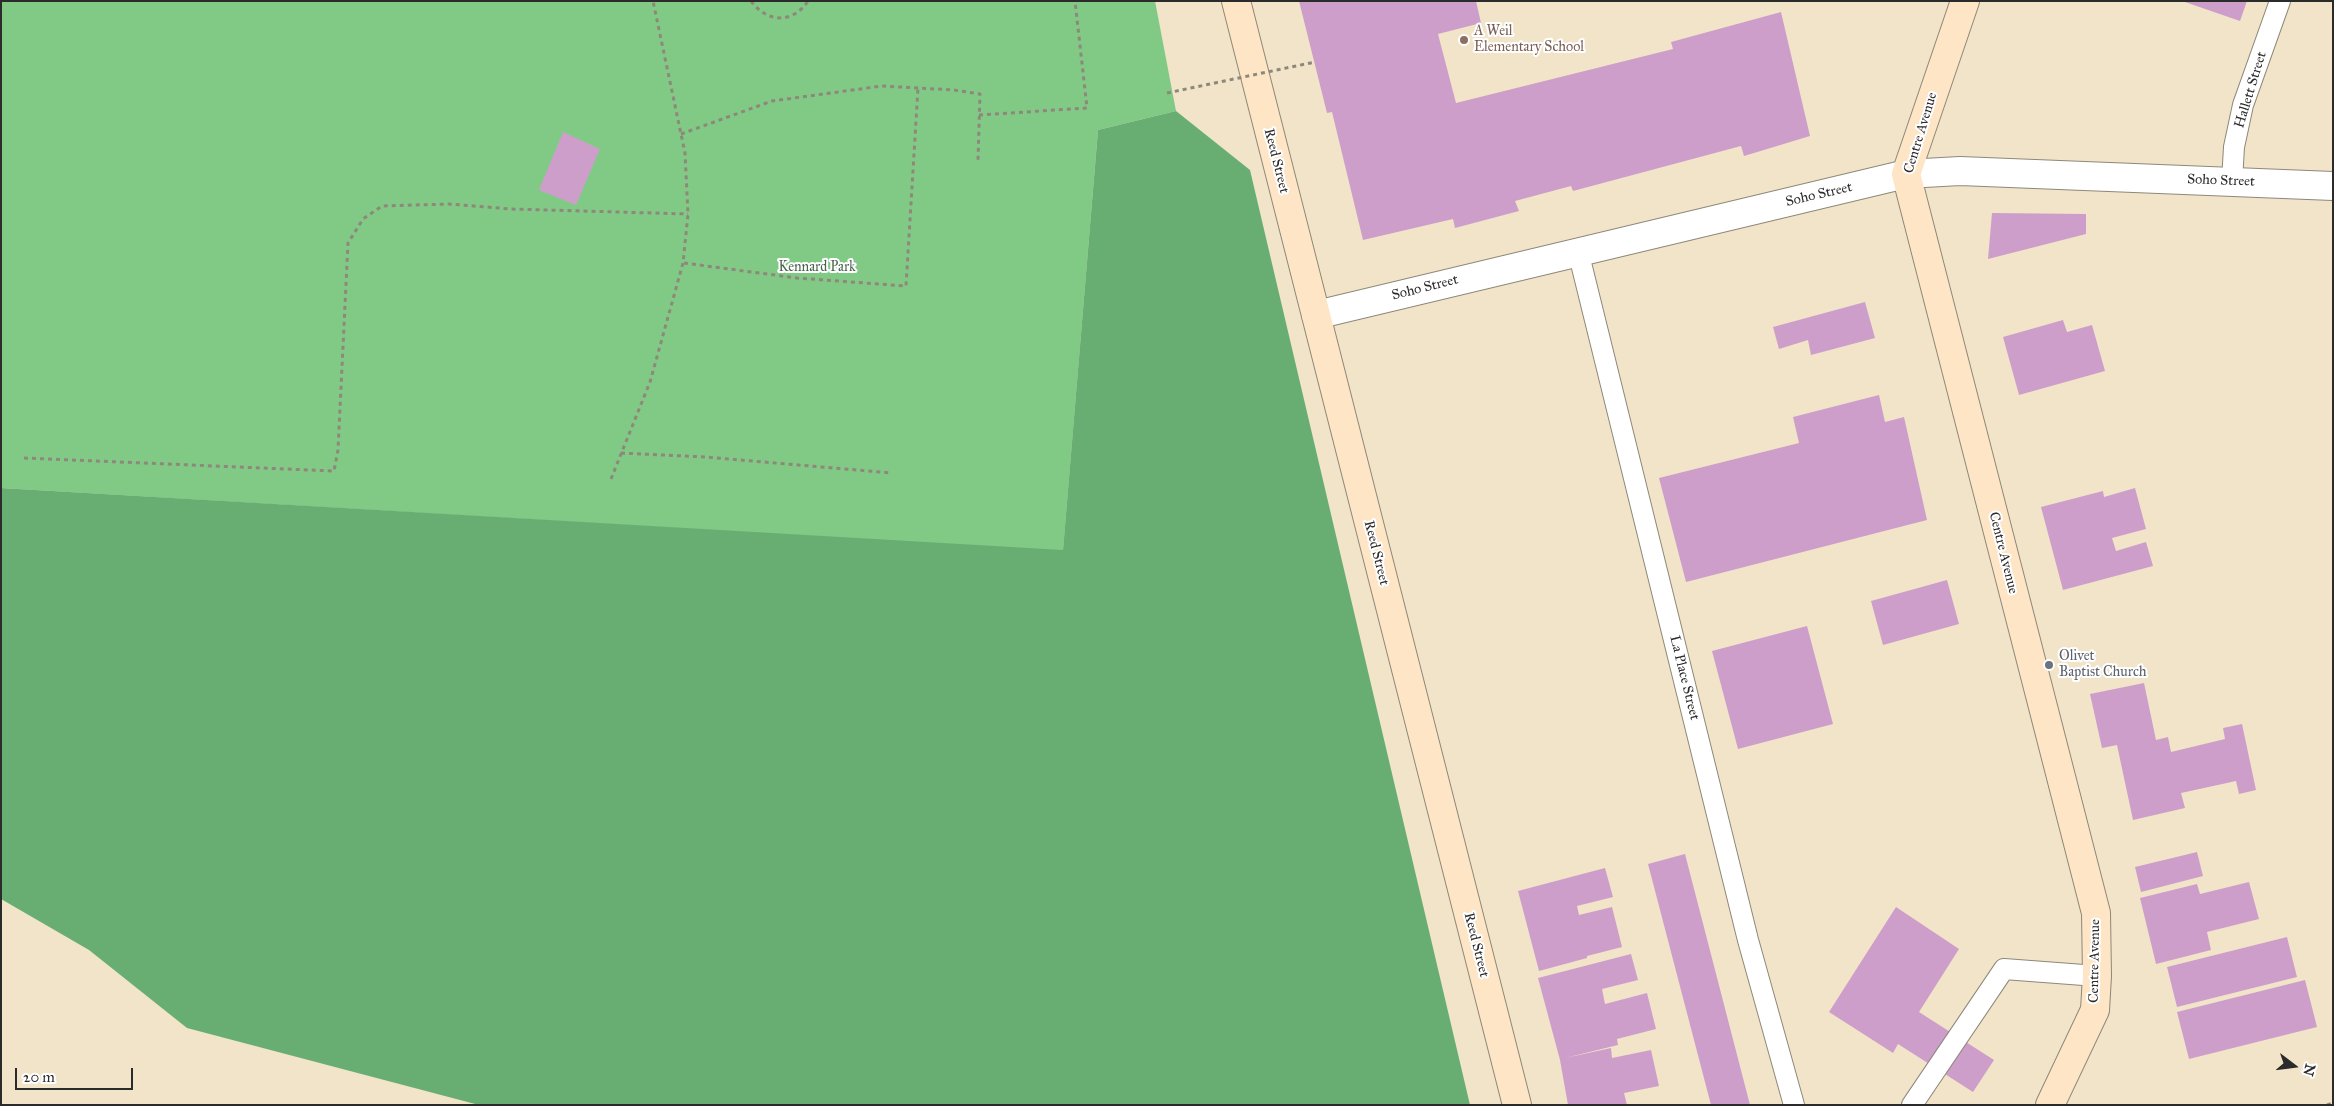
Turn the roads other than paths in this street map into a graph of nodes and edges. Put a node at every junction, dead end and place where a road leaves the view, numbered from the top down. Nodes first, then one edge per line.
1 (1236, 1) edge
2 (1964, 1) edge
3 (2280, 1) edge
4 (1906, 174) junction
5 (2232, 181) junction
6 (2333, 186) edge
7 (1578, 251) junction
8 (1316, 315) junction
9 (2097, 976) junction
10 (1517, 1105) edge
11 (1794, 1105) edge
12 (1912, 1105) edge
13 (2050, 1105) edge

1 - 8 main road, Reed Street
2 - 4 main road, Centre Avenue
3 - 5 lane, Hallett Street
4 - 5 street, Soho Street
4 - 7 street, Soho Street
4 - 9 main road, Centre Avenue
5 - 6 street, Soho Street
7 - 8 street, Soho Street
7 - 11 lane, La Place Street
8 - 10 main road, Reed Street
9 - 12 lane
9 - 13 main road, Centre Avenue

